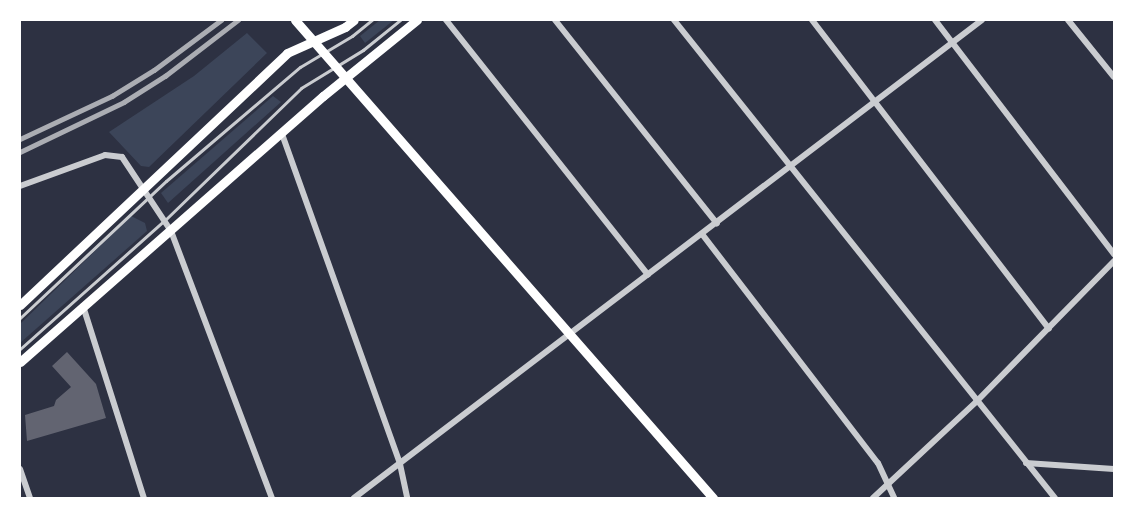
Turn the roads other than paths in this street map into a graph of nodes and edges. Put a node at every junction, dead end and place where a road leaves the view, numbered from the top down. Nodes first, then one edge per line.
1 (295, 20) edge
2 (354, 20) edge
3 (372, 20) edge
4 (400, 20) edge
5 (417, 20) edge
6 (446, 20) edge
7 (555, 20) edge
8 (674, 20) edge
9 (812, 20) edge
10 (935, 20) edge
11 (982, 20) edge
12 (1068, 20) edge
13 (313, 41) junction
14 (954, 43) junction
15 (324, 53) junction
16 (334, 66) junction
17 (1114, 77) edge
18 (346, 78) junction
19 (876, 102) junction
20 (282, 135) junction
21 (791, 168) junction
22 (20, 186) edge
23 (144, 187) junction
24 (150, 196) junction
25 (165, 220) junction
26 (717, 224) junction
27 (171, 231) junction
28 (702, 234) junction
29 (1114, 254) edge
30 (1114, 261) edge
31 (648, 275) junction
32 (20, 305) edge
33 (83, 306) junction
34 (20, 318) edge
35 (1049, 329) junction
36 (570, 334) junction
37 (20, 349) edge
38 (20, 362) edge
39 (976, 402) junction
40 (1026, 463) junction
41 (400, 464) junction
42 (20, 469) edge
43 (1114, 469) edge
44 (887, 486) junction
45 (30, 498) edge
46 (144, 498) edge
47 (272, 498) edge
48 (354, 498) edge
49 (407, 498) edge
50 (713, 498) edge
51 (873, 498) edge
52 (894, 498) edge
53 (1055, 498) edge

1 - 13 main road
2 - 13 main road
3 - 15 lane
4 - 16 lane
5 - 18 main road
6 - 31 street
7 - 26 street
8 - 21 street
9 - 19 street
10 - 14 street
11 - 14 street
12 - 17 street
13 - 15 main road
13 - 23 main road
14 - 19 street
14 - 29 street
15 - 16 main road
15 - 24 lane
16 - 18 main road
16 - 25 lane
18 - 20 main road
18 - 36 main road
19 - 21 street
19 - 35 street
20 - 27 main road
20 - 41 street
21 - 26 street
21 - 39 street
22 - 23 street
23 - 24 street
23 - 32 main road
24 - 25 street
24 - 34 lane
25 - 27 street
25 - 37 lane
26 - 28 street
27 - 33 main road
27 - 47 street
28 - 31 street
28 - 44 street
30 - 35 street
31 - 36 street
33 - 38 main road
33 - 46 street
35 - 39 street
36 - 41 street
36 - 50 main road
39 - 40 street
39 - 44 street
40 - 43 street
40 - 53 street
41 - 48 street
41 - 49 street
42 - 45 street
44 - 51 street
44 - 52 street

